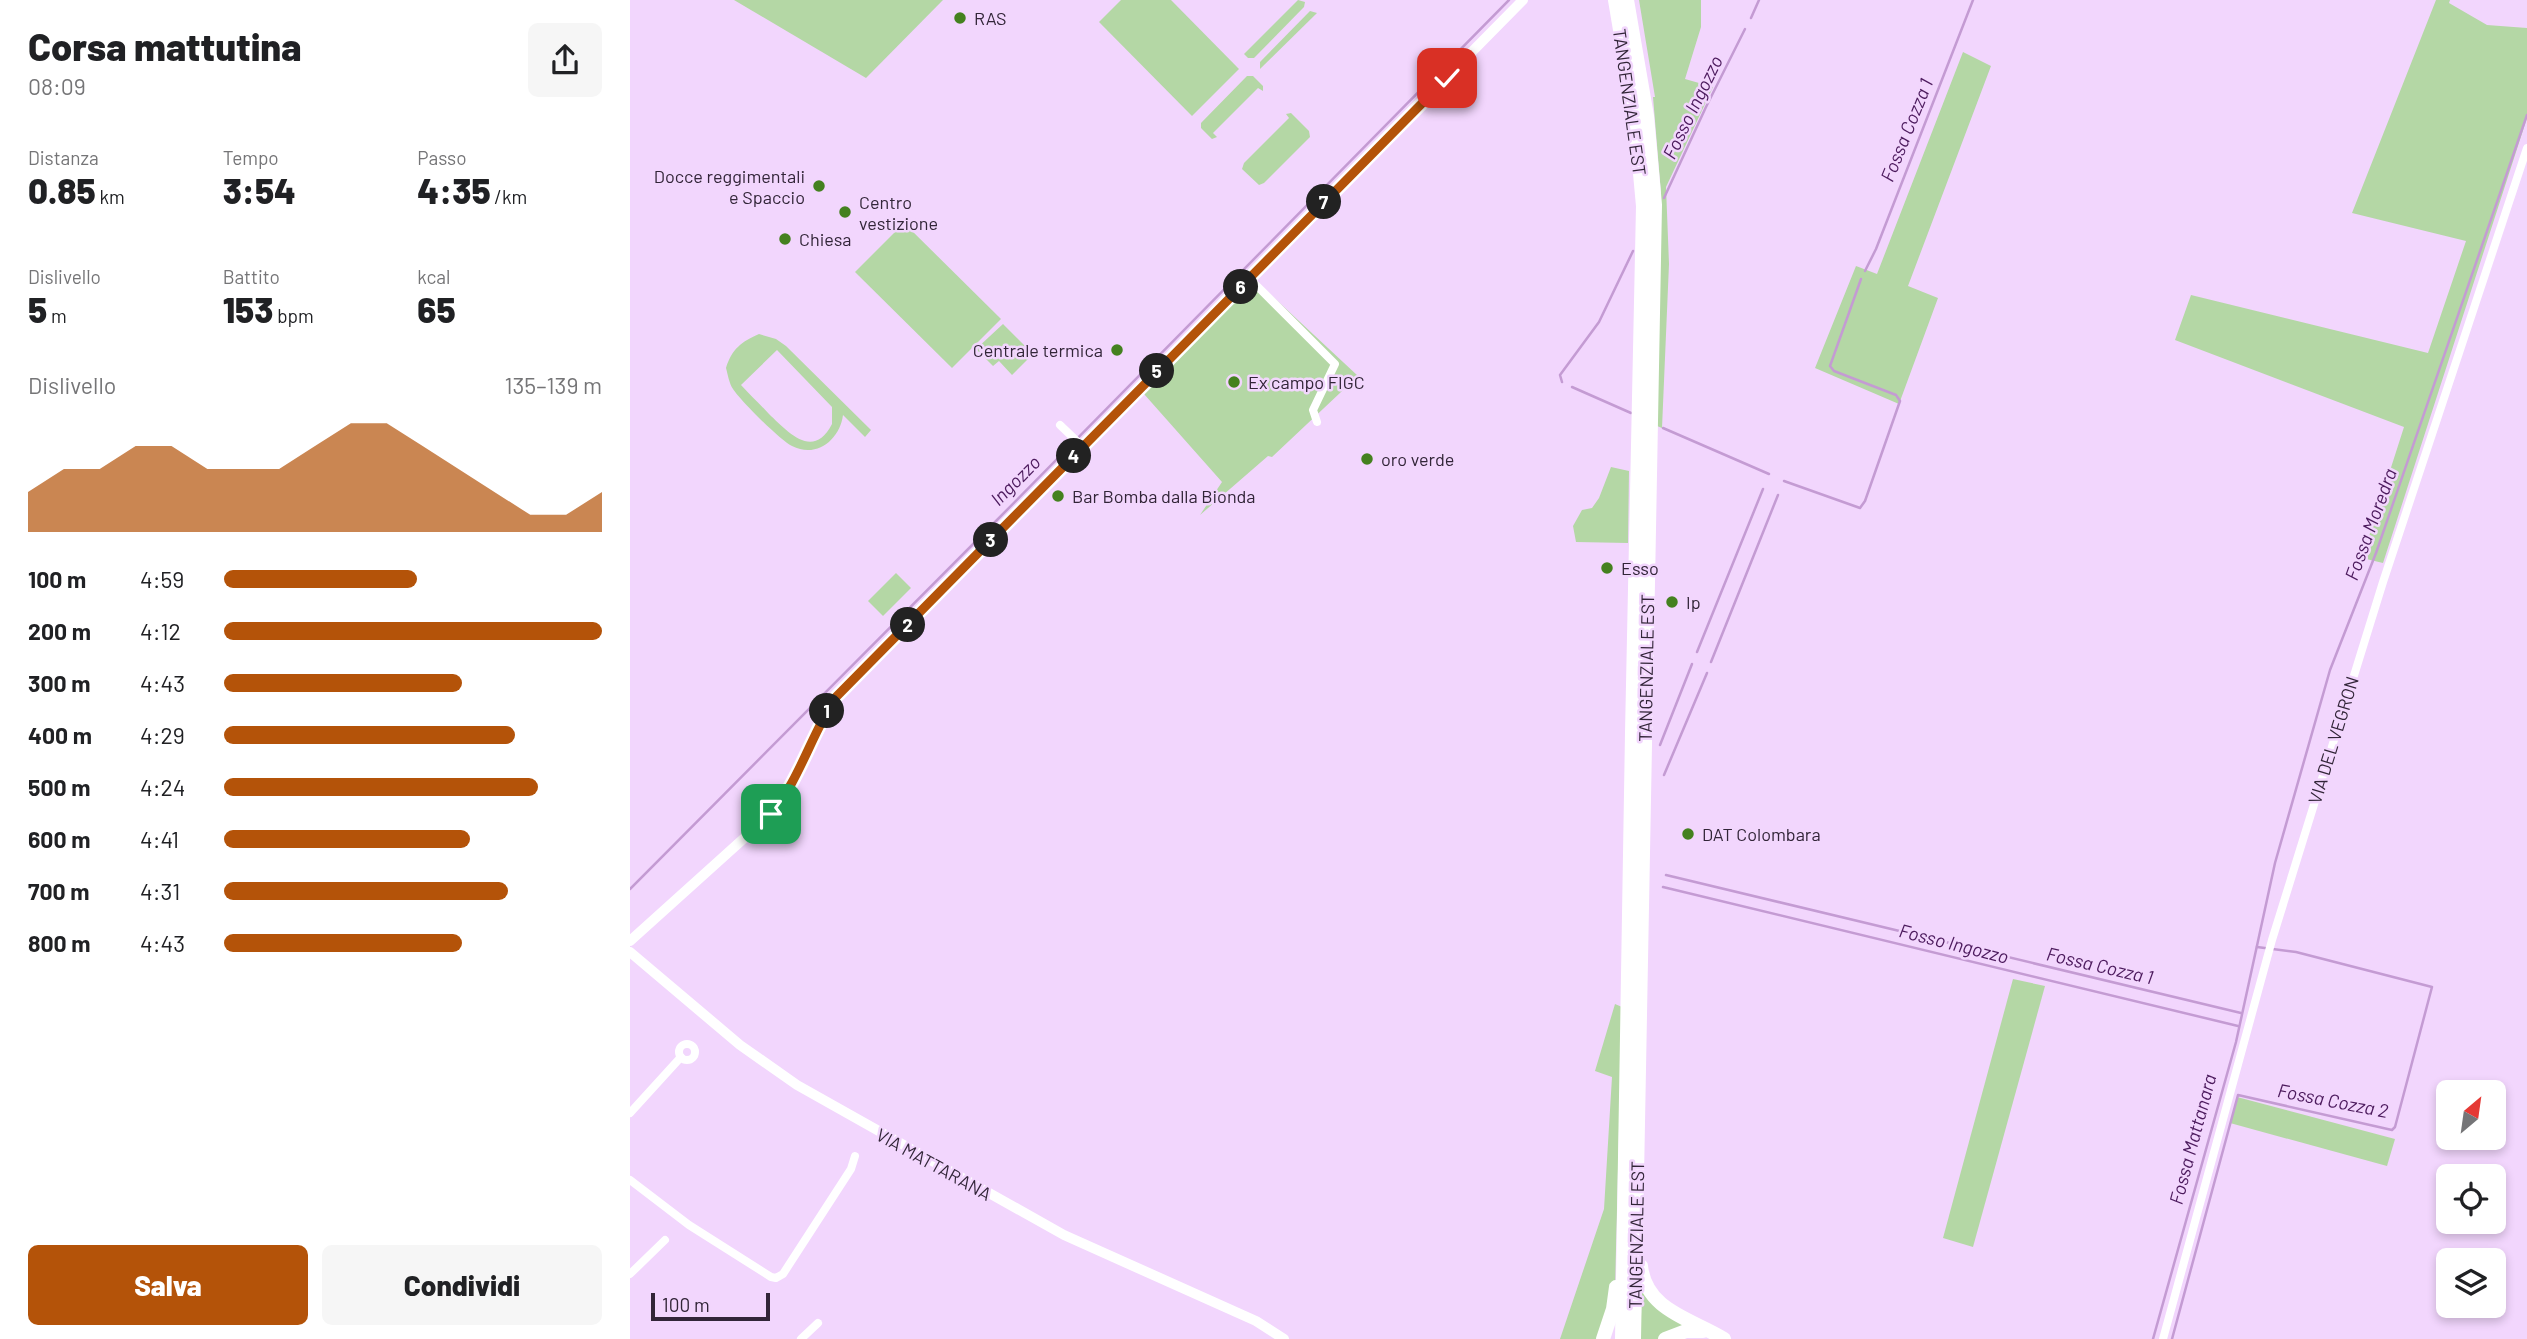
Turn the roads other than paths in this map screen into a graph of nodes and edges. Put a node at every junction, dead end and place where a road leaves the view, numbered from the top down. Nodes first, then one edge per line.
1 (1523, 0) edge
2 (1615, 0) edge
3 (1627, 0) edge
4 (2527, 148) edge
5 (1249, 278) junction
6 (1317, 422) dead end
7 (1060, 425) dead end
8 (1082, 446) junction
9 (631, 947) edge
10 (630, 958) edge
11 (641, 961) junction
12 (681, 1057) dead end
13 (630, 1114) edge
14 (855, 1156) dead end
15 (630, 1180) edge
16 (1637, 1206) junction
17 (1624, 1230) junction
18 (665, 1240) dead end
19 (630, 1274) edge
20 (1256, 1321) junction
21 (818, 1323) dead end
22 (1709, 1332) junction
23 (801, 1339) edge
24 (1275, 1339) edge
25 (1284, 1339) edge
26 (1603, 1339) edge
27 (1622, 1339) edge
28 (1634, 1339) edge
29 (1665, 1339) edge
30 (1724, 1339) edge
31 (2163, 1339) edge

1 - 5 street
2 - 17 highway, TANGENZIALE EST
3 - 16 highway, TANGENZIALE EST
4 - 31 street, VIA DEL VEGRON
5 - 6 street
5 - 8 street
7 - 8 street
8 - 9 street
9 - 11 street, VIA MATTARANA
10 - 11 street, VIA MATTARANA
11 - 20 street, VIA MATTARANA
12 - 13 street
14 - 15 street
16 - 22 highway
16 - 28 highway, TANGENZIALE EST
17 - 26 highway
17 - 27 highway, TANGENZIALE EST
18 - 19 street
20 - 24 street, VIA MATTARANA
20 - 25 street, VIA MATTARANA
21 - 23 street
22 - 29 highway
22 - 30 highway

